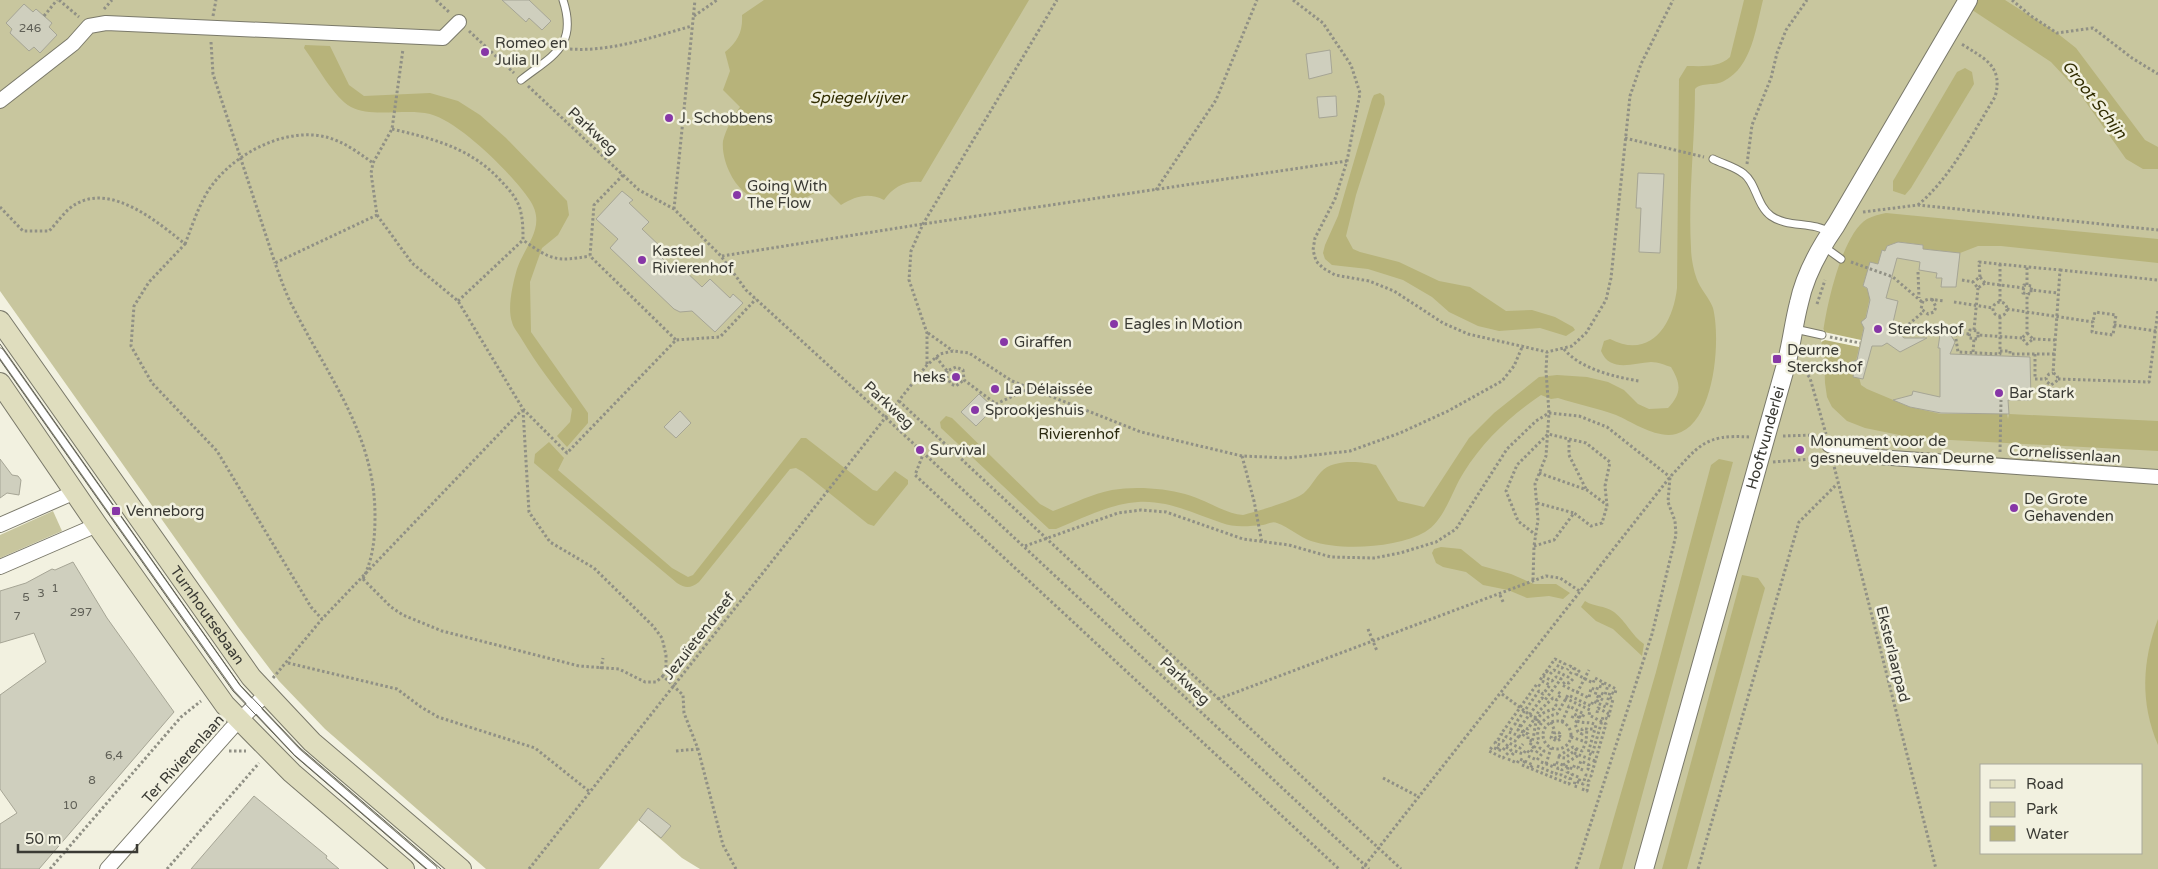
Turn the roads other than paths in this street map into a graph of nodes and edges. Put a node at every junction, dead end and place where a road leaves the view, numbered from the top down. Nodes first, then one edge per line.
1 (563, 0) edge
2 (1966, 2) edge
3 (459, 22) road end
4 (521, 80) road end
5 (0, 100) edge
6 (1713, 159) road end
7 (1829, 244) junction
8 (1841, 259) road end
9 (0, 321) edge
10 (1795, 329) junction
11 (1822, 335) road end
12 (0, 352) edge
13 (0, 383) edge
14 (1830, 451) road end
15 (2158, 477) edge
16 (75, 492) junction
17 (0, 525) edge
18 (97, 525) junction
19 (0, 567) edge
20 (255, 703) junction
21 (107, 869) edge
22 (404, 869) edge
23 (432, 869) edge
24 (461, 869) edge
25 (1644, 869) edge

1 - 4 lane
2 - 7 street, Hooftvunderlei
3 - 5 street
6 - 7 lane
7 - 8 lane
7 - 10 street, Hooftvunderlei
9 - 20 main road, Turnhoutsebaan
10 - 11 lane
10 - 25 street, Hooftvunderlei
12 - 20 lane, Turnhoutsebaan
13 - 16 main road, Turnhoutsebaan
14 - 15 street, Cornelissenlaan
16 - 17 street
16 - 18 main road, Turnhoutsebaan
18 - 19 street
18 - 20 main road, Turnhoutsebaan
20 - 21 street, Ter Rivierenlaan
20 - 22 main road, Turnhoutsebaan
20 - 23 lane, Turnhoutsebaan
20 - 24 main road, Turnhoutsebaan

